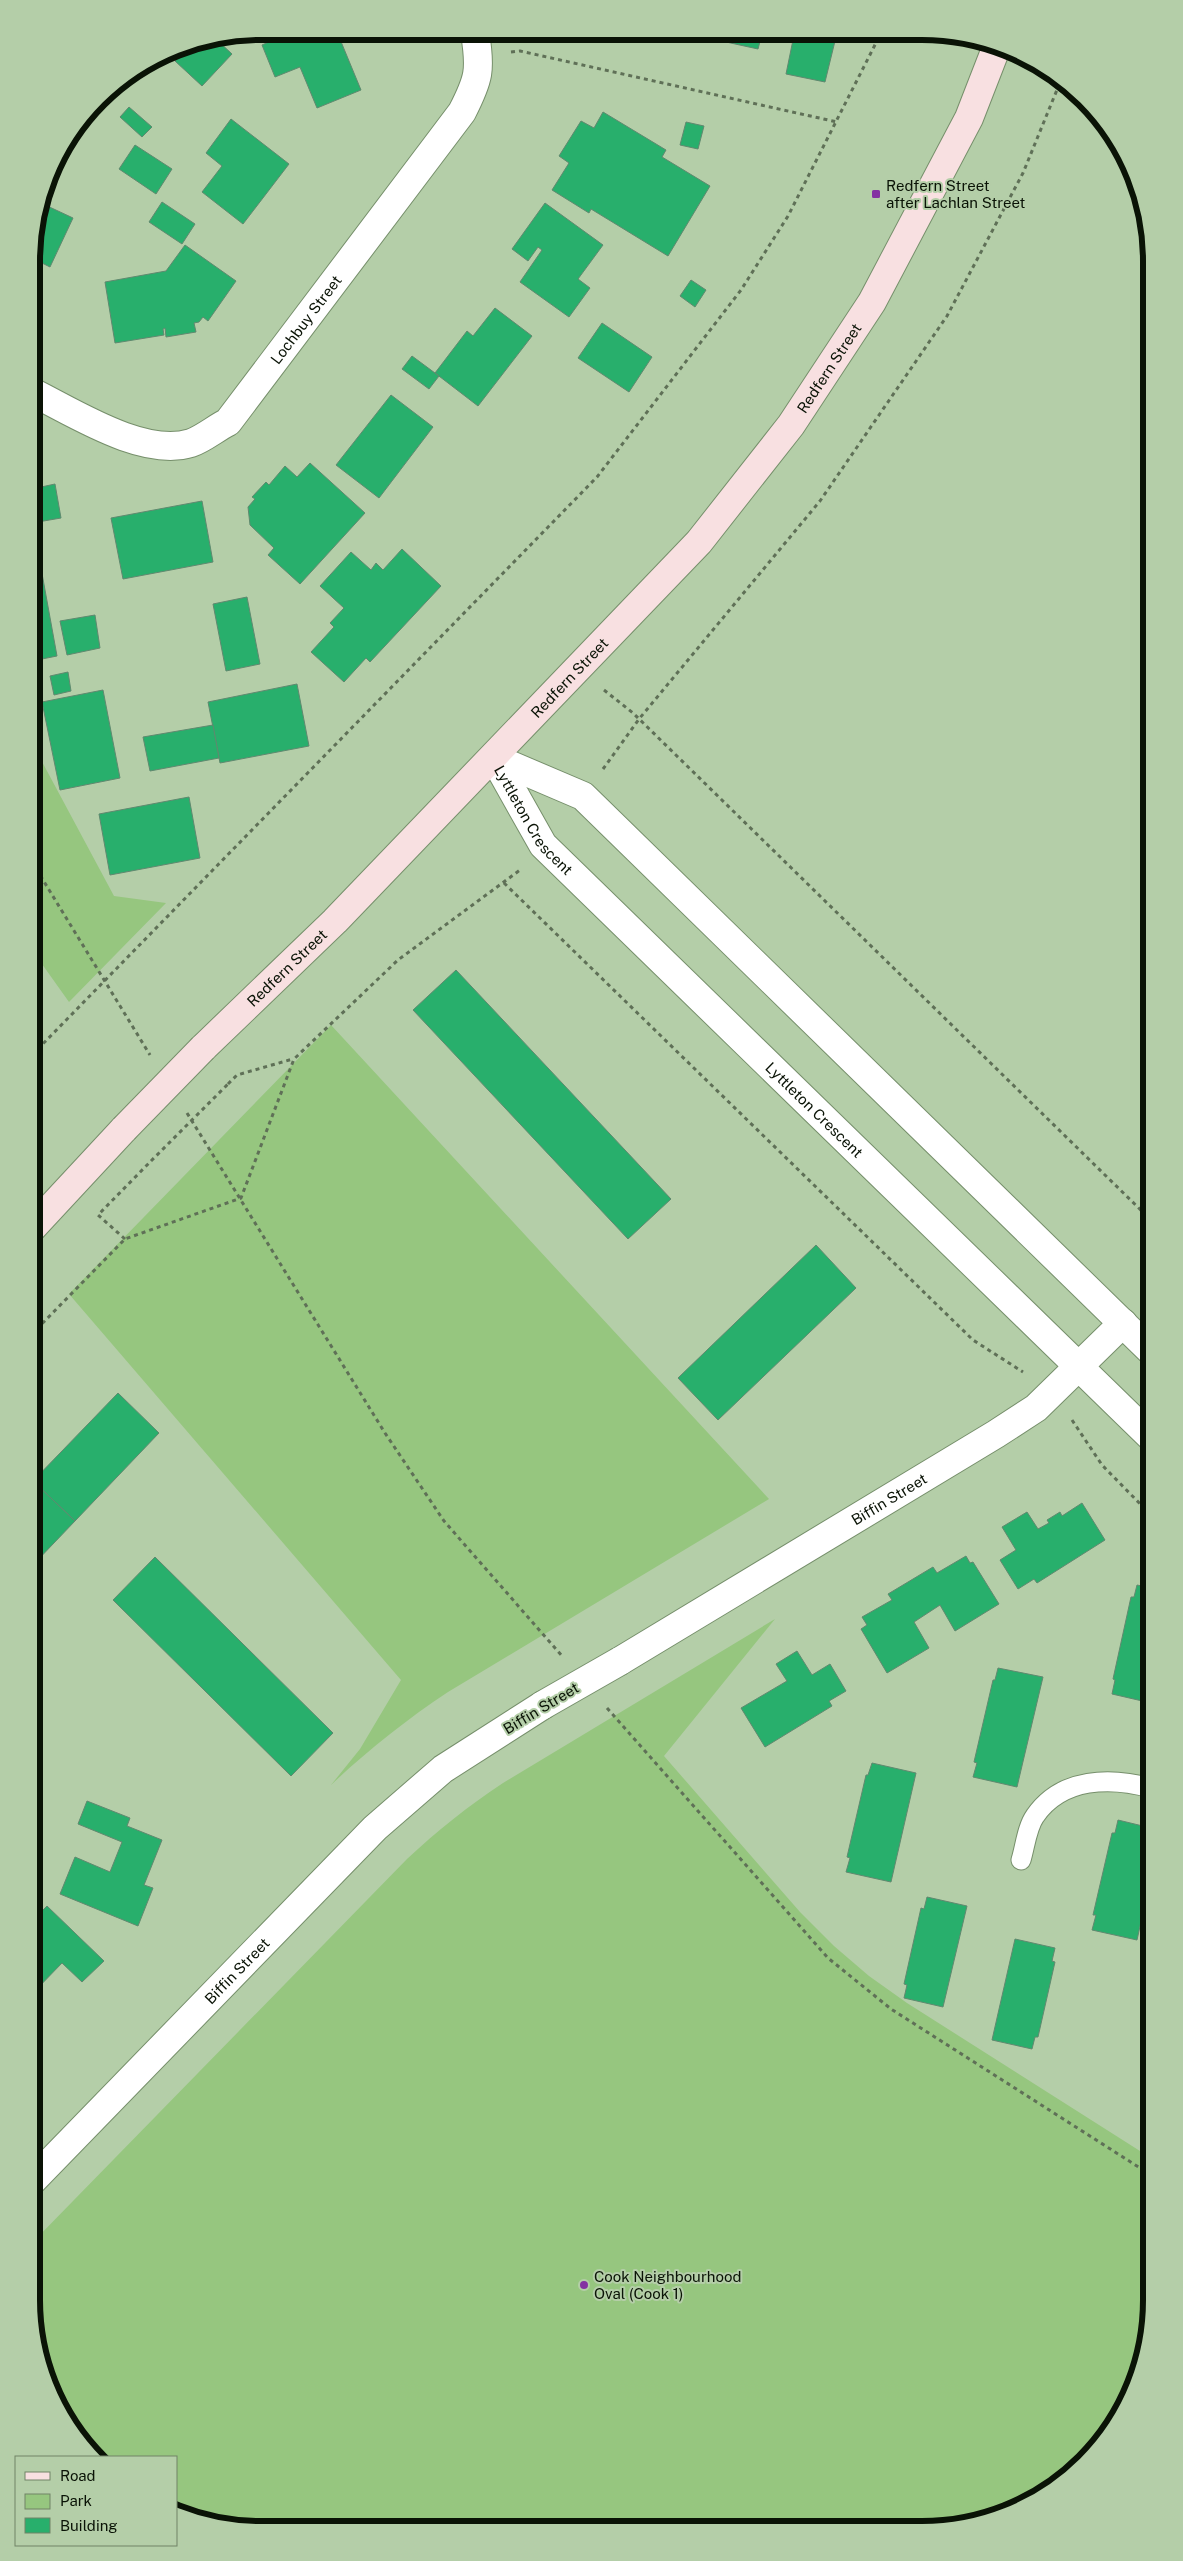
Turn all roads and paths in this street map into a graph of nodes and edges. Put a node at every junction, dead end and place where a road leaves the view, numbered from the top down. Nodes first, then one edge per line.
1 (878, 40) edge
2 (477, 44) edge
3 (994, 53) edge
4 (1058, 87) edge
5 (837, 122) junction
6 (40, 396) edge
7 (578, 670) junction
8 (640, 719) junction
9 (494, 758) junction
10 (599, 776) dead end
11 (522, 868) dead end
12 (40, 875) edge
13 (504, 883) junction
14 (104, 981) junction
15 (40, 1047) edge
16 (294, 1059) junction
17 (241, 1198) junction
18 (1143, 1211) edge
19 (40, 1219) edge
20 (125, 1239) junction
21 (1123, 1323) junction
22 (40, 1327) edge
23 (1143, 1342) edge
24 (1079, 1366) junction
25 (1048, 1396) junction
26 (1143, 1428) edge
27 (1143, 1507) edge
28 (564, 1658) dead end
29 (606, 1706) dead end
30 (1143, 1787) edge
31 (1021, 1860) dead end
32 (1143, 2170) edge
33 (40, 2173) edge

1 - 5 path
2 - 5 path
2 - 6 street, Lochbuy Street
3 - 7 main road, Redfern Street
4 - 8 path
5 - 14 path
7 - 8 path
7 - 9 main road, Redfern Street
8 - 10 path
8 - 18 path
9 - 19 main road, Redfern Street, bridge
9 - 21 street, Lyttleton Crescent
9 - 24 street, Lyttleton Crescent
11 - 13 path
12 - 14 path
13 - 16 path
13 - 25 path
14 - 15 path
16 - 17 path
16 - 20 path, bridge
17 - 20 path
17 - 28 path
20 - 22 path
21 - 23 street, Lyttleton Crescent
21 - 24 street, Biffin Street
24 - 25 street, Biffin Street
24 - 26 street, Lyttleton Crescent
25 - 27 path
25 - 33 street, Biffin Street, bridge
29 - 32 path
30 - 31 lane

